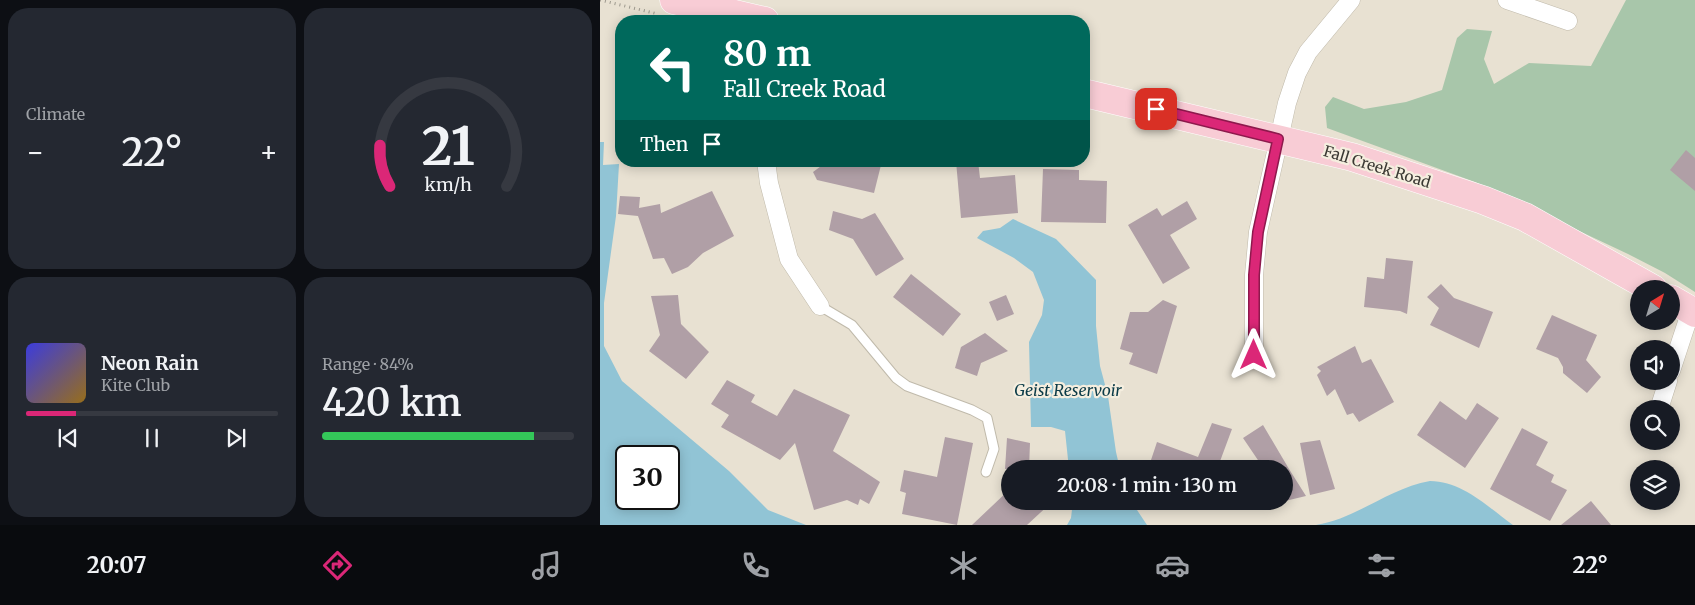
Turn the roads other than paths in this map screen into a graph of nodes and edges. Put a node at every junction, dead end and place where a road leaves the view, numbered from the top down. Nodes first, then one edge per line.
1 (1351, 0) edge
2 (1507, 0) edge
3 (666, 7) edge
4 (723, 15) edge
5 (1568, 21) dead end
6 (1090, 94) edge
7 (1278, 139) junction
8 (767, 167) edge
9 (1637, 280) edge
10 (820, 306) joint
11 (1686, 307) edge
12 (1678, 340) edge
13 (1254, 355) dead end
14 (986, 472) dead end

1 - 7 street
2 - 5 street
3 - 4 main road
6 - 7 main road, Fall Creek Road
7 - 9 main road, Fall Creek Road
7 - 13 street
8 - 10 street
10 - 14 lane
11 - 12 street

